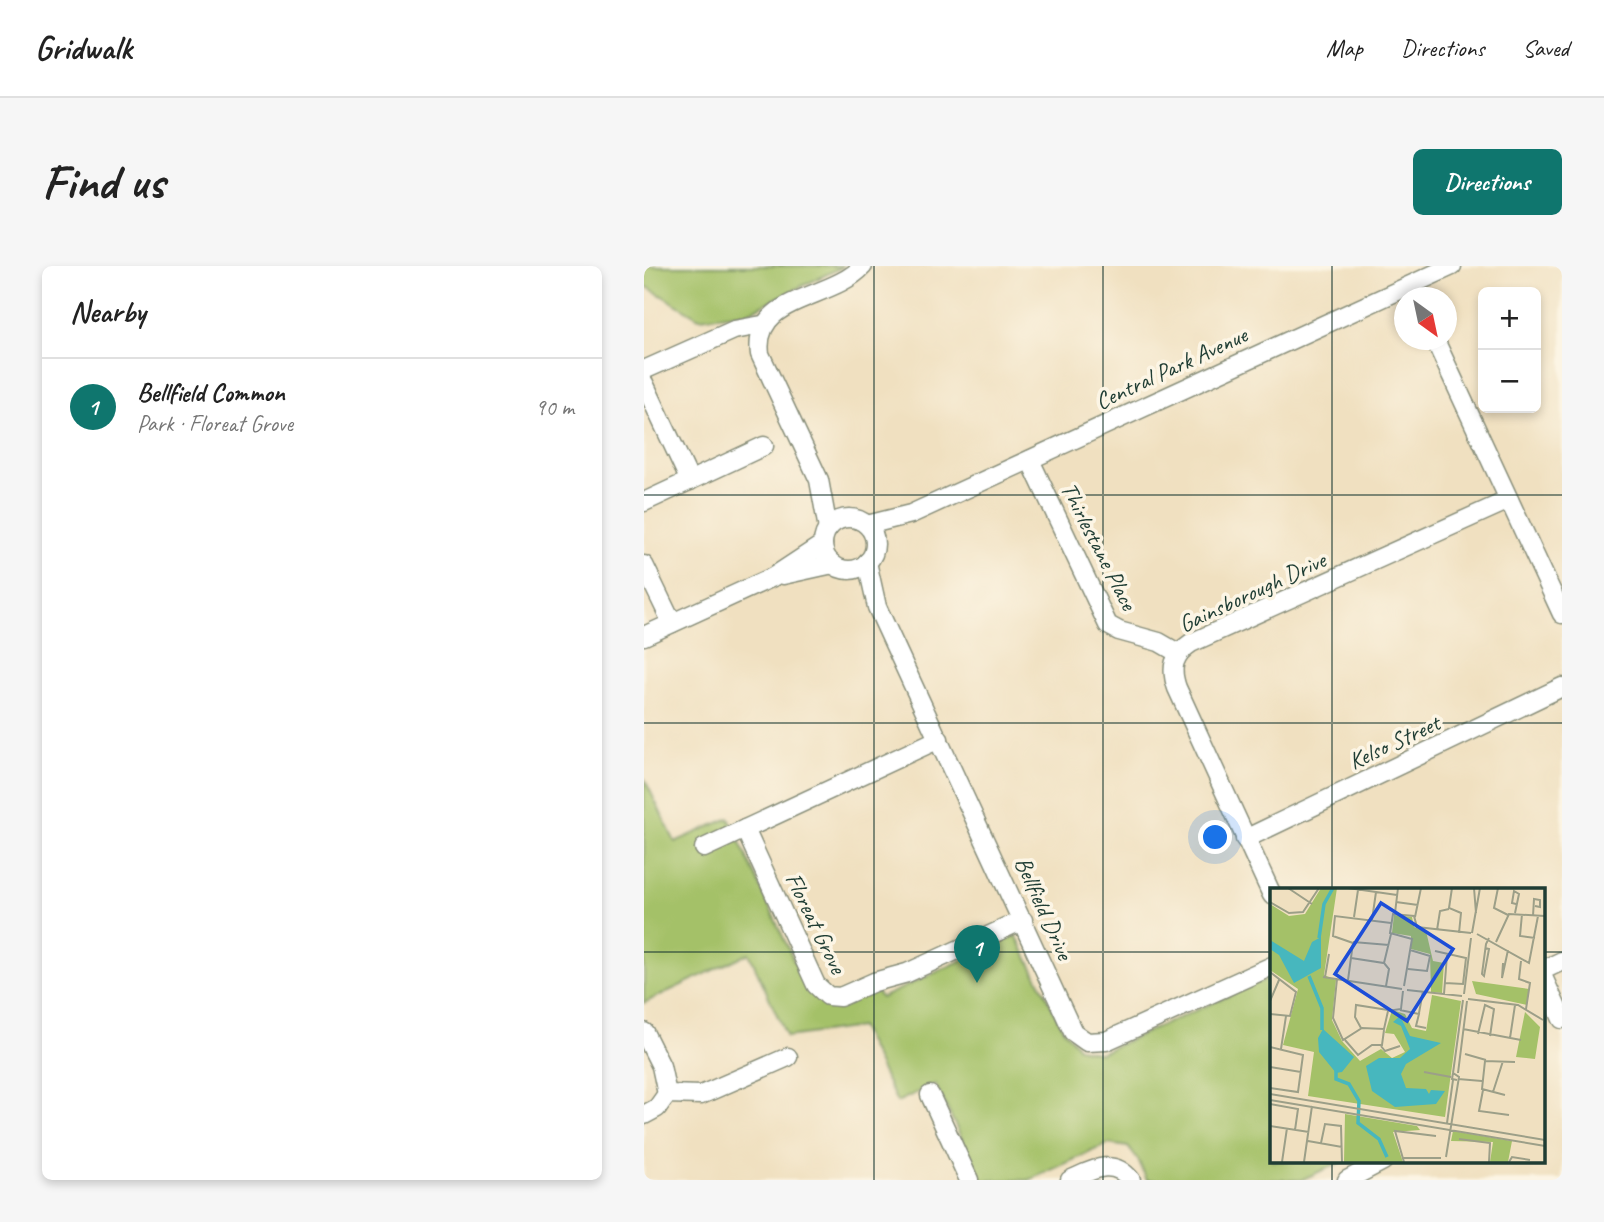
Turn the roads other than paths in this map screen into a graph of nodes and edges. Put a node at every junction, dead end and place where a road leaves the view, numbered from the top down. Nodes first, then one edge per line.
1 (863, 266) edge
2 (1452, 266) edge
3 (1420, 287) edge
4 (1394, 300) edge
5 (762, 325) junction
6 (1440, 350) edge
7 (644, 370) edge
8 (644, 383) edge
9 (764, 446) dead end
10 (1030, 460) junction
11 (819, 480) junction
12 (690, 481) junction
13 (1510, 500) junction
14 (644, 502) edge
15 (911, 514) junction
16 (849, 518) junction
17 (867, 525) junction
18 (825, 536) junction
19 (871, 553) junction
20 (644, 565) edge
21 (841, 567) junction
22 (773, 577) junction
23 (877, 607) junction
24 (1562, 614) edge
25 (672, 623) junction
26 (644, 636) edge
27 (1178, 653) junction
28 (1562, 687) edge
29 (939, 739) junction
30 (745, 829) junction
31 (1245, 839) junction
32 (704, 848) dead end
33 (1270, 891) edge
34 (1023, 920) junction
35 (1562, 961) edge
36 (1270, 967) edge
37 (1544, 970) edge
38 (1544, 979) edge
39 (1562, 1019) edge
40 (644, 1032) edge
41 (788, 1056) dead end
42 (667, 1094) junction
43 (930, 1096) dead end
44 (644, 1115) edge
45 (1383, 1168) edge
46 (970, 1180) edge
47 (1070, 1180) edge
48 (1131, 1180) edge
49 (1347, 1180) edge

1 - 5 street
2 - 3 street, Central Park Avenue
4 - 10 street, Central Park Avenue
5 - 7 street
5 - 11 street
6 - 13 street
8 - 12 street
9 - 12 street
10 - 15 street, Central Park Avenue
10 - 27 street, Thirlestane Place
11 - 16 street
11 - 18 street
12 - 14 street
13 - 24 street
13 - 27 street, Gainsborough Drive
15 - 17 street, Central Park Avenue
15 - 19 street, Central Park Avenue
16 - 17 street
16 - 18 street
17 - 19 street
18 - 21 street
18 - 22 street
19 - 21 street
19 - 23 street, Bellfield Drive
20 - 25 street
21 - 22 street
21 - 23 street, Bellfield Drive
22 - 25 street
23 - 29 street, Bellfield Drive
25 - 26 street
27 - 31 street, Gainsborough Drive
28 - 31 street, Kelso Street
29 - 30 street
29 - 34 street, Bellfield Drive
30 - 32 street
30 - 34 street, Floreat Grove
31 - 33 street, Gainsborough Drive
34 - 36 street, Bellfield Drive
35 - 37 street
38 - 39 street
40 - 42 street
41 - 42 street
42 - 44 street
43 - 46 street
45 - 49 street
47 - 48 street

